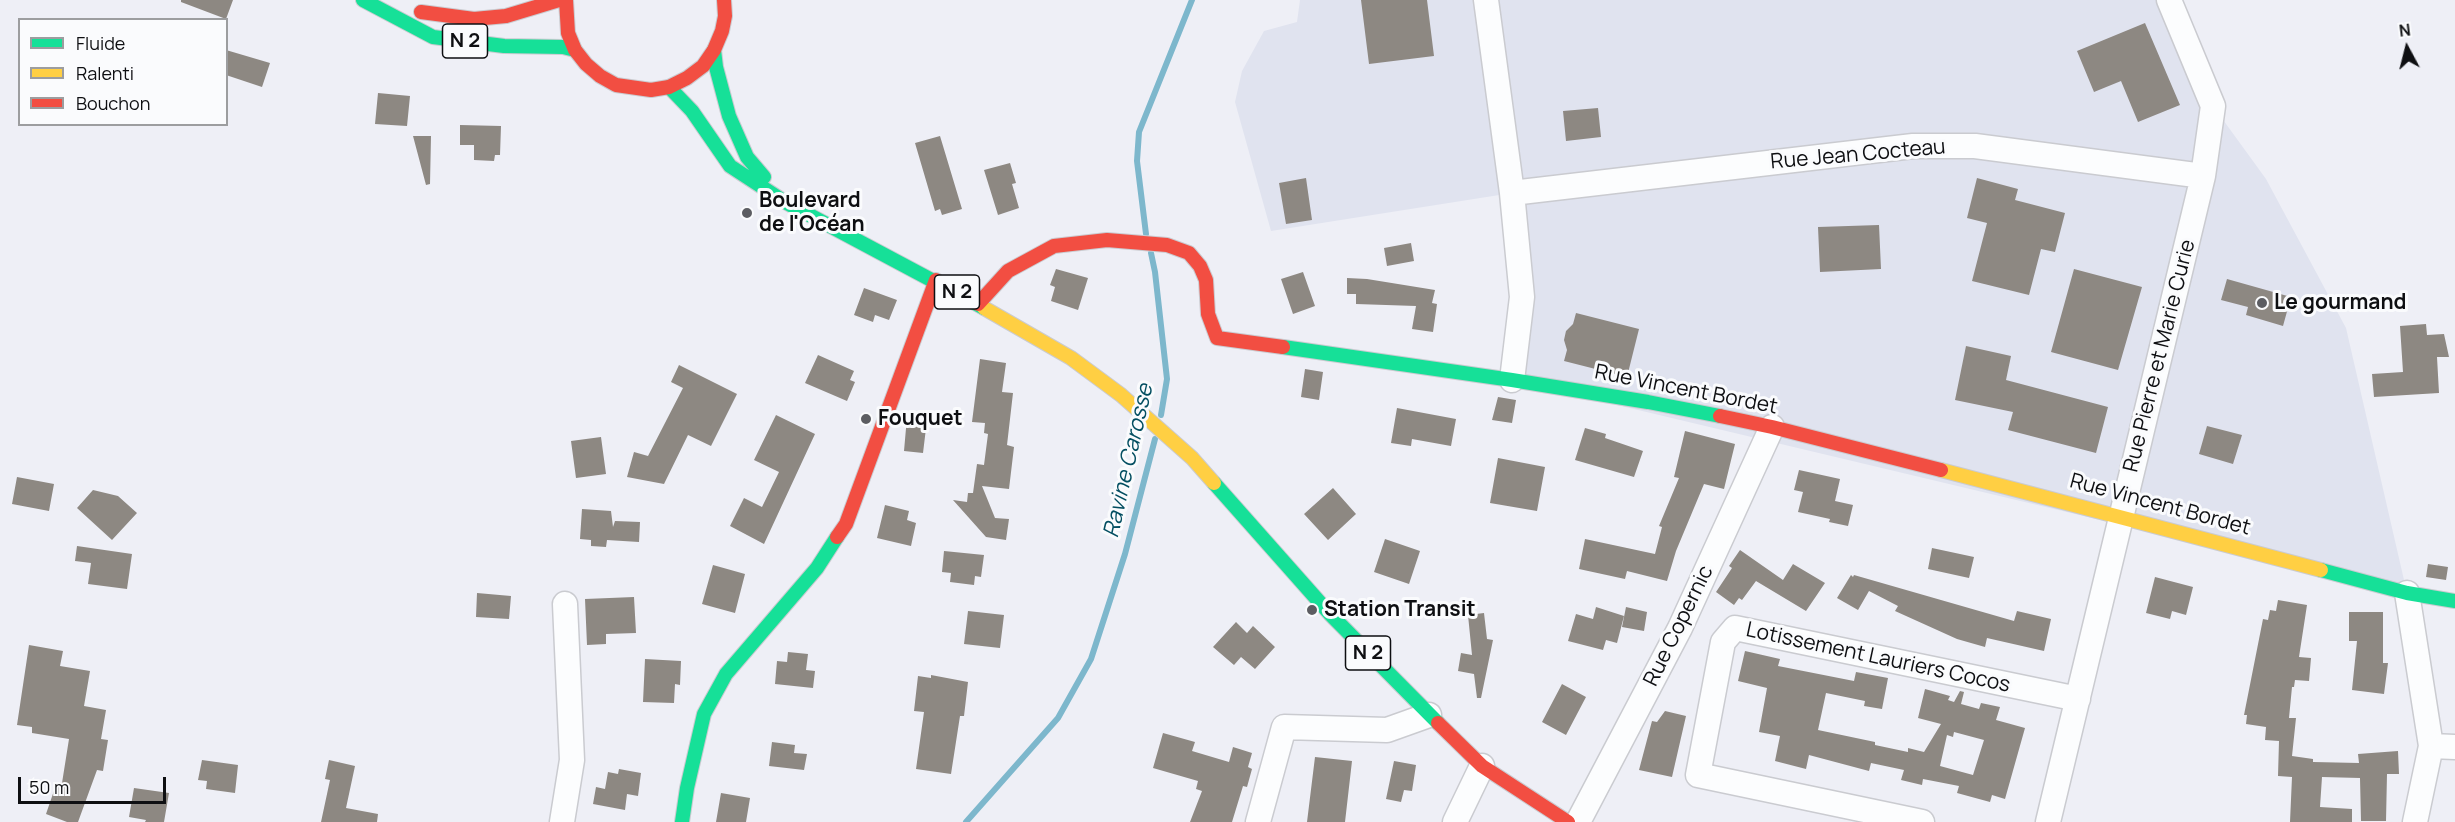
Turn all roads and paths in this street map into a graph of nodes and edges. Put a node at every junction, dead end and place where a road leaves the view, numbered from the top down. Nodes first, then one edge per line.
1 (363, 0) edge
2 (559, 0) edge
3 (566, 0) edge
4 (724, 0) edge
5 (1486, 0) edge
6 (2169, 0) edge
7 (575, 50) junction
8 (714, 50) junction
9 (669, 87) junction
10 (2204, 176) junction
11 (1512, 193) junction
12 (785, 202) junction
13 (936, 280) junction
14 (978, 304) junction
15 (1512, 380) junction
16 (1772, 427) junction
17 (2122, 516) junction
18 (2407, 593) junction
19 (2455, 601) edge
20 (565, 604) dead end
21 (2078, 699) junction
22 (1429, 715) junction
23 (2431, 746) junction
24 (2455, 747) edge
25 (1482, 766) junction
26 (562, 822) edge
27 (682, 822) edge
28 (1258, 822) edge
29 (1455, 822) edge
30 (1568, 822) edge
31 (1578, 822) edge
32 (1922, 822) edge
33 (2048, 822) edge
34 (2415, 822) edge

1 - 2 street, N 2
1 - 7 street, N 2
3 - 7 street
4 - 8 street
5 - 11 street
6 - 10 street, Rue Pierre et Marie Curie
7 - 9 street
8 - 9 street
8 - 12 street, N 2
9 - 12 street, N 2
10 - 11 street, Rue Jean Cocteau
10 - 17 street, Rue Pierre et Marie Curie
11 - 15 street
12 - 13 street, N 2
13 - 14 street, N 2
13 - 27 street
14 - 15 street, Rue Vincent Bordet
14 - 22 street, N 2
15 - 16 street, Rue Vincent Bordet
16 - 17 street, Rue Vincent Bordet
16 - 31 street, Rue Copernic
17 - 18 street, Rue Vincent Bordet
17 - 21 street, Rue Pierre et Marie Curie
18 - 19 street, Rue Vincent Bordet
18 - 23 street
20 - 26 street
21 - 32 street, Lotissement Lauriers Cocos
21 - 33 street, Rue Pierre et Marie Curie
22 - 25 street, N 2
22 - 28 street
23 - 24 street
23 - 34 street
25 - 29 street
25 - 30 street, N 2

